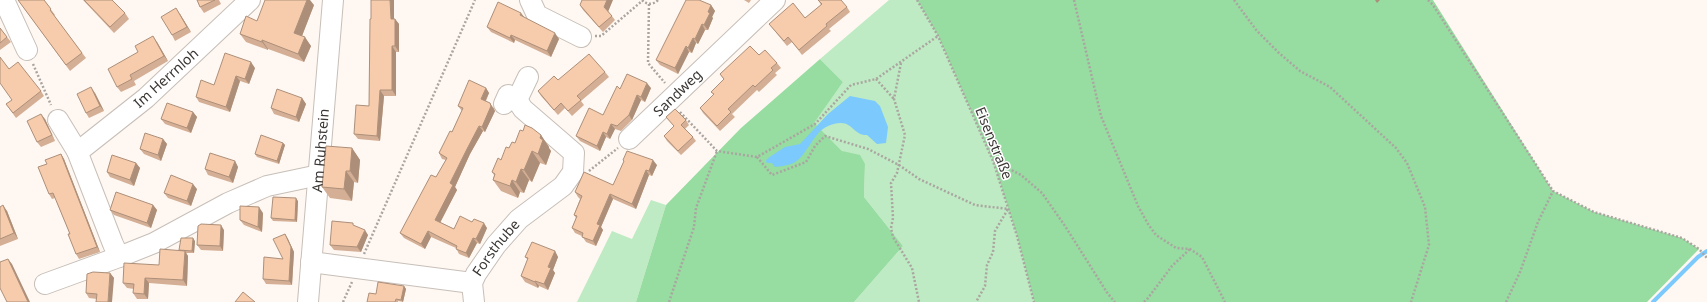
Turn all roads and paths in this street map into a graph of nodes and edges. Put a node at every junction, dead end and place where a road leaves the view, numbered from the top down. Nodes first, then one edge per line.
1 (4, 0) edge
2 (250, 0) edge
3 (333, 0) edge
4 (475, 0) edge
5 (530, 0) edge
6 (642, 0) edge
7 (658, 0) edge
8 (775, 0) edge
9 (917, 0) edge
10 (1074, 0) edge
11 (1234, 0) edge
12 (1428, 0) edge
13 (938, 36) junction
14 (581, 37) joint
15 (27, 50) joint
16 (901, 63) junction
17 (528, 77) dead end
18 (876, 79) junction
19 (894, 99) junction
20 (58, 120) joint
21 (629, 139) joint
22 (77, 151) junction
23 (757, 157) junction
24 (993, 161) junction
25 (899, 165) junction
26 (573, 172) junction
27 (319, 175) junction
28 (1553, 192) junction
29 (1008, 209) junction
30 (1190, 249) junction
31 (119, 257) junction
32 (1707, 258) edge
33 (361, 261) dead end
34 (311, 262) junction
35 (353, 281) dead end
36 (45, 284) dead end
37 (473, 293) edge
38 (308, 302) edge
39 (344, 302) edge
40 (669, 302) edge
41 (919, 302) edge
42 (976, 302) edge
43 (1034, 302) edge
44 (1116, 302) edge
45 (1144, 302) edge
46 (1225, 302) edge
47 (1411, 302) edge
48 (1506, 302) edge

1 - 15 street
2 - 22 street, Im Herrnloh
3 - 27 street, Am Ruhstein
4 - 33 path
5 - 14 street
6 - 7 path
6 - 14 path
8 - 21 street, Sandweg
9 - 13 path, Eisenstraße
10 - 30 path
11 - 47 path
12 - 28 path
13 - 16 path
13 - 24 path, Eisenstraße
15 - 20 path
16 - 18 path
16 - 19 path
17 - 26 street
18 - 19 path
18 - 23 path
19 - 25 path
20 - 22 street
21 - 26 path
22 - 31 street
23 - 25 path
23 - 40 path
24 - 29 path, Eisenstraße
24 - 44 path
25 - 29 path
25 - 41 path
26 - 37 street, Forsthube
27 - 31 street
27 - 34 street, Am Ruhstein
28 - 32 path
28 - 48 path
29 - 42 path
29 - 43 path, Eisenstraße
30 - 45 path
30 - 46 path
31 - 36 street
34 - 37 street, Forsthube
34 - 38 street, Am Ruhstein
35 - 39 path

